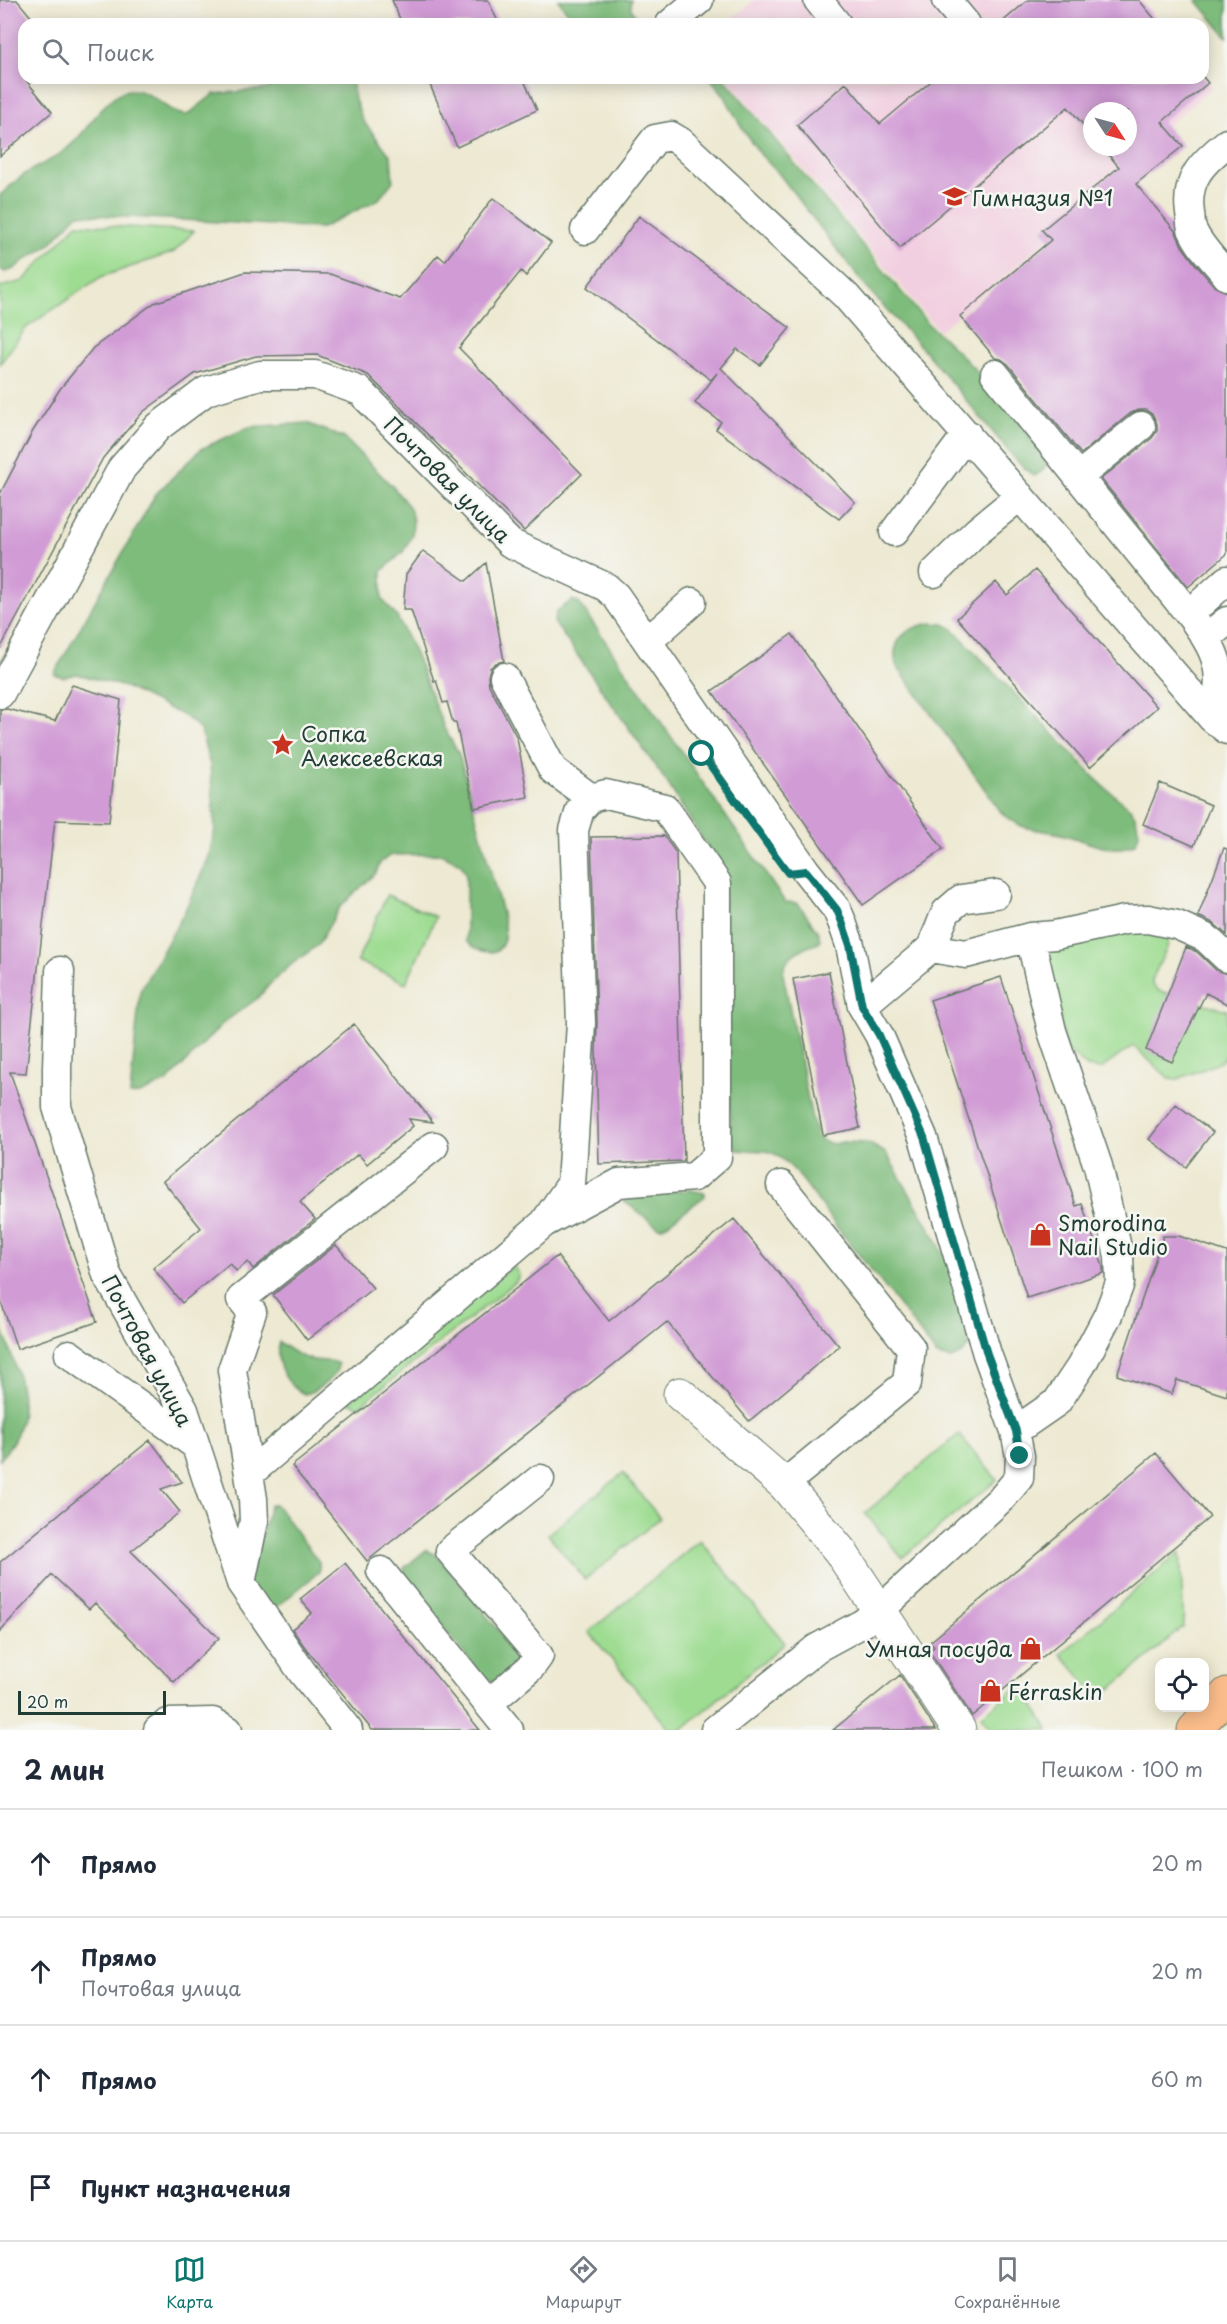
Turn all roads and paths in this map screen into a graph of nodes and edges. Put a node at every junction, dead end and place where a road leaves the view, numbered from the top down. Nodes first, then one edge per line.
1 (699, 0) edge
2 (818, 0) edge
3 (946, 0) edge
4 (677, 18) edge
5 (832, 18) edge
6 (961, 18) edge
7 (1227, 143) edge
8 (585, 230) dead end
9 (1227, 276) edge
10 (994, 374) dead end
11 (1141, 426) dead end
12 (967, 435) junction
13 (1078, 477) junction
14 (1020, 496) junction
15 (894, 532) dead end
16 (934, 573) dead end
17 (1227, 580) edge
18 (692, 602) dead end
19 (1189, 614) junction
20 (1217, 629) edge
21 (648, 641) junction
22 (504, 677) dead end
23 (0, 694) edge
24 (1219, 724) edge
25 (702, 754) dead end
26 (591, 798) junction
27 (806, 871) junction
28 (996, 894) dead end
29 (1030, 937) junction
30 (931, 948) junction
31 (1227, 958) edge
32 (60, 971) dead end
33 (862, 1006) junction
34 (434, 1146) dead end
35 (781, 1185) dead end
36 (544, 1223) junction
37 (221, 1307) dead end
38 (249, 1320) junction
39 (69, 1354) dead end
40 (680, 1394) dead end
41 (1016, 1431) junction
42 (195, 1444) junction
43 (249, 1474) junction
44 (540, 1479) dead end
45 (784, 1484) junction
46 (381, 1571) dead end
47 (241, 1583) junction
48 (880, 1610) junction
49 (1227, 1694) edge
50 (488, 1704) junction
51 (158, 1730) edge
52 (228, 1730) edge
53 (348, 1730) edge
54 (509, 1730) edge
55 (715, 1730) edge
56 (959, 1730) edge
57 (1194, 1730) edge

1 - 4 lane
2 - 5 lane
3 - 6 lane
7 - 9 lane
8 - 12 lane
10 - 13 lane
11 - 13 lane
12 - 14 lane
12 - 15 lane
13 - 19 lane
14 - 16 lane
14 - 24 lane
17 - 19 lane
18 - 21 lane
19 - 20 lane
20 - 24 lane
21 - 23 lane, Почтовая улица
21 - 27 lane, Почтовая улица
22 - 26 lane
25 - 27 lane
26 - 36 lane
26 - 36 lane
27 - 33 lane, Почтовая улица
28 - 30 lane
29 - 30 lane
29 - 31 lane
29 - 41 lane
30 - 33 lane
32 - 42 lane, Почтовая улица
33 - 41 lane, Почтовая улица
34 - 38 lane
35 - 45 lane
36 - 43 lane
37 - 38 lane
38 - 43 lane
39 - 42 lane
40 - 45 street
41 - 48 lane, Почтовая улица
42 - 47 lane, Почтовая улица
43 - 47 lane
44 - 50 lane
45 - 48 street
46 - 50 lane
47 - 53 lane, Почтовая улица
48 - 55 lane
48 - 56 street
49 - 57 main road
50 - 54 lane
51 - 52 lane

